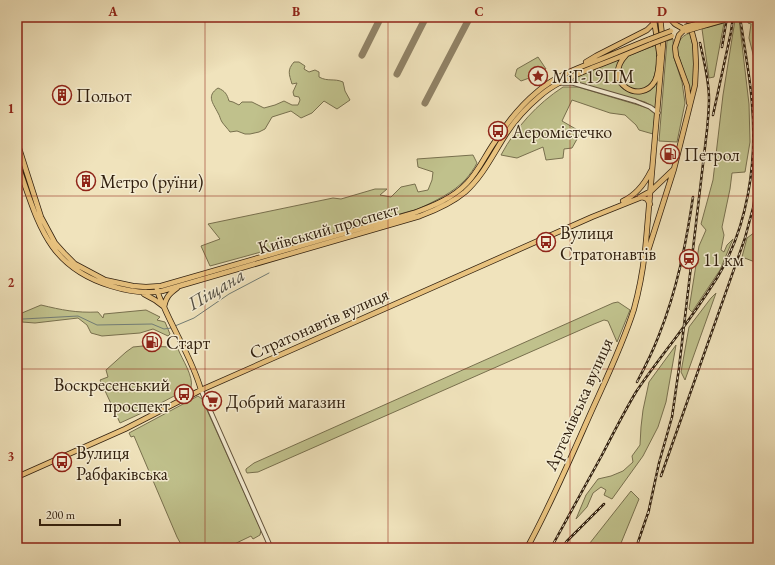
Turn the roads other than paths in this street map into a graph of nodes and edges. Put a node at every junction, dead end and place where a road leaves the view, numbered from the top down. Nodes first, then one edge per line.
1 (654, 17) edge
2 (660, 17) edge
3 (670, 17) edge
4 (688, 17) edge
5 (734, 17) edge
6 (719, 18) edge
7 (684, 30) junction
8 (650, 41) junction
9 (627, 54) junction
10 (659, 57) junction
11 (577, 69) junction
12 (661, 76) junction
13 (557, 78) junction
14 (548, 83) junction
15 (559, 83) junction
16 (552, 88) junction
17 (689, 106) junction
18 (658, 113) junction
19 (495, 141) junction
20 (17, 142) edge
21 (500, 144) junction
22 (488, 152) junction
23 (494, 153) junction
24 (18, 165) edge
25 (653, 167) junction
26 (674, 169) junction
27 (666, 177) junction
28 (651, 190) junction
29 (635, 199) junction
30 (650, 204) junction
31 (592, 217) junction
32 (643, 267) junction
33 (119, 283) junction
34 (156, 286) junction
35 (178, 287) junction
36 (118, 288) junction
37 (140, 292) junction
38 (158, 292) junction
39 (164, 307) junction
40 (201, 390) junction
41 (17, 477) edge
42 (271, 548) edge
43 (527, 548) edge

1 - 10 main road
1 - 11 main road
2 - 12 main road, Артемівська вулиця
3 - 7 main road
4 - 17 main road, Артемівська вулиця
5 - 6 main road
6 - 7 main road, bridge
7 - 8 main road, bridge
7 - 17 main road
8 - 9 main road, Київський проспект
8 - 11 main road, Київський проспект
9 - 10 main road
9 - 15 main road, Київський проспект
10 - 12 main road
11 - 13 main road, Київський проспект
12 - 18 main road, Артемівська вулиця
13 - 14 main road, Київський проспект
13 - 15 main road
14 - 16 main road
14 - 19 main road, Київський проспект
15 - 16 main road, Київський проспект
15 - 18 street
16 - 21 main road, Київський проспект
17 - 26 main road, Артемівська вулиця
18 - 25 main road, Артемівська вулиця
19 - 21 main road
19 - 22 main road, Київський проспект
20 - 33 main road, Київський проспект
21 - 23 main road, Київський проспект
22 - 23 main road
22 - 34 main road, Київський проспект
23 - 35 main road, Київський проспект
24 - 36 main road, Київський проспект
25 - 27 main road
25 - 28 main road, Артемівська вулиця
25 - 31 main road
26 - 27 main road, Стратонавтів вулиця
26 - 32 main road, Артемівська вулиця
27 - 28 main road, Стратонавтів вулиця
28 - 29 main road, Стратонавтів вулиця
28 - 30 main road, Артемівська вулиця
29 - 30 main road
29 - 31 main road, Стратонавтів вулиця
30 - 32 main road, Артемівська вулиця
31 - 40 main road, Стратонавтів вулиця
32 - 43 main road, Артемівська вулиця
33 - 34 main road, Київський проспект
33 - 36 main road
34 - 38 main road
35 - 38 main road, Київський проспект
35 - 39 main road
36 - 37 main road, Київський проспект
37 - 38 main road, Київський проспект
37 - 39 main road
38 - 39 main road
39 - 40 main road
40 - 41 main road, Стратонавтів вулиця
40 - 42 street

